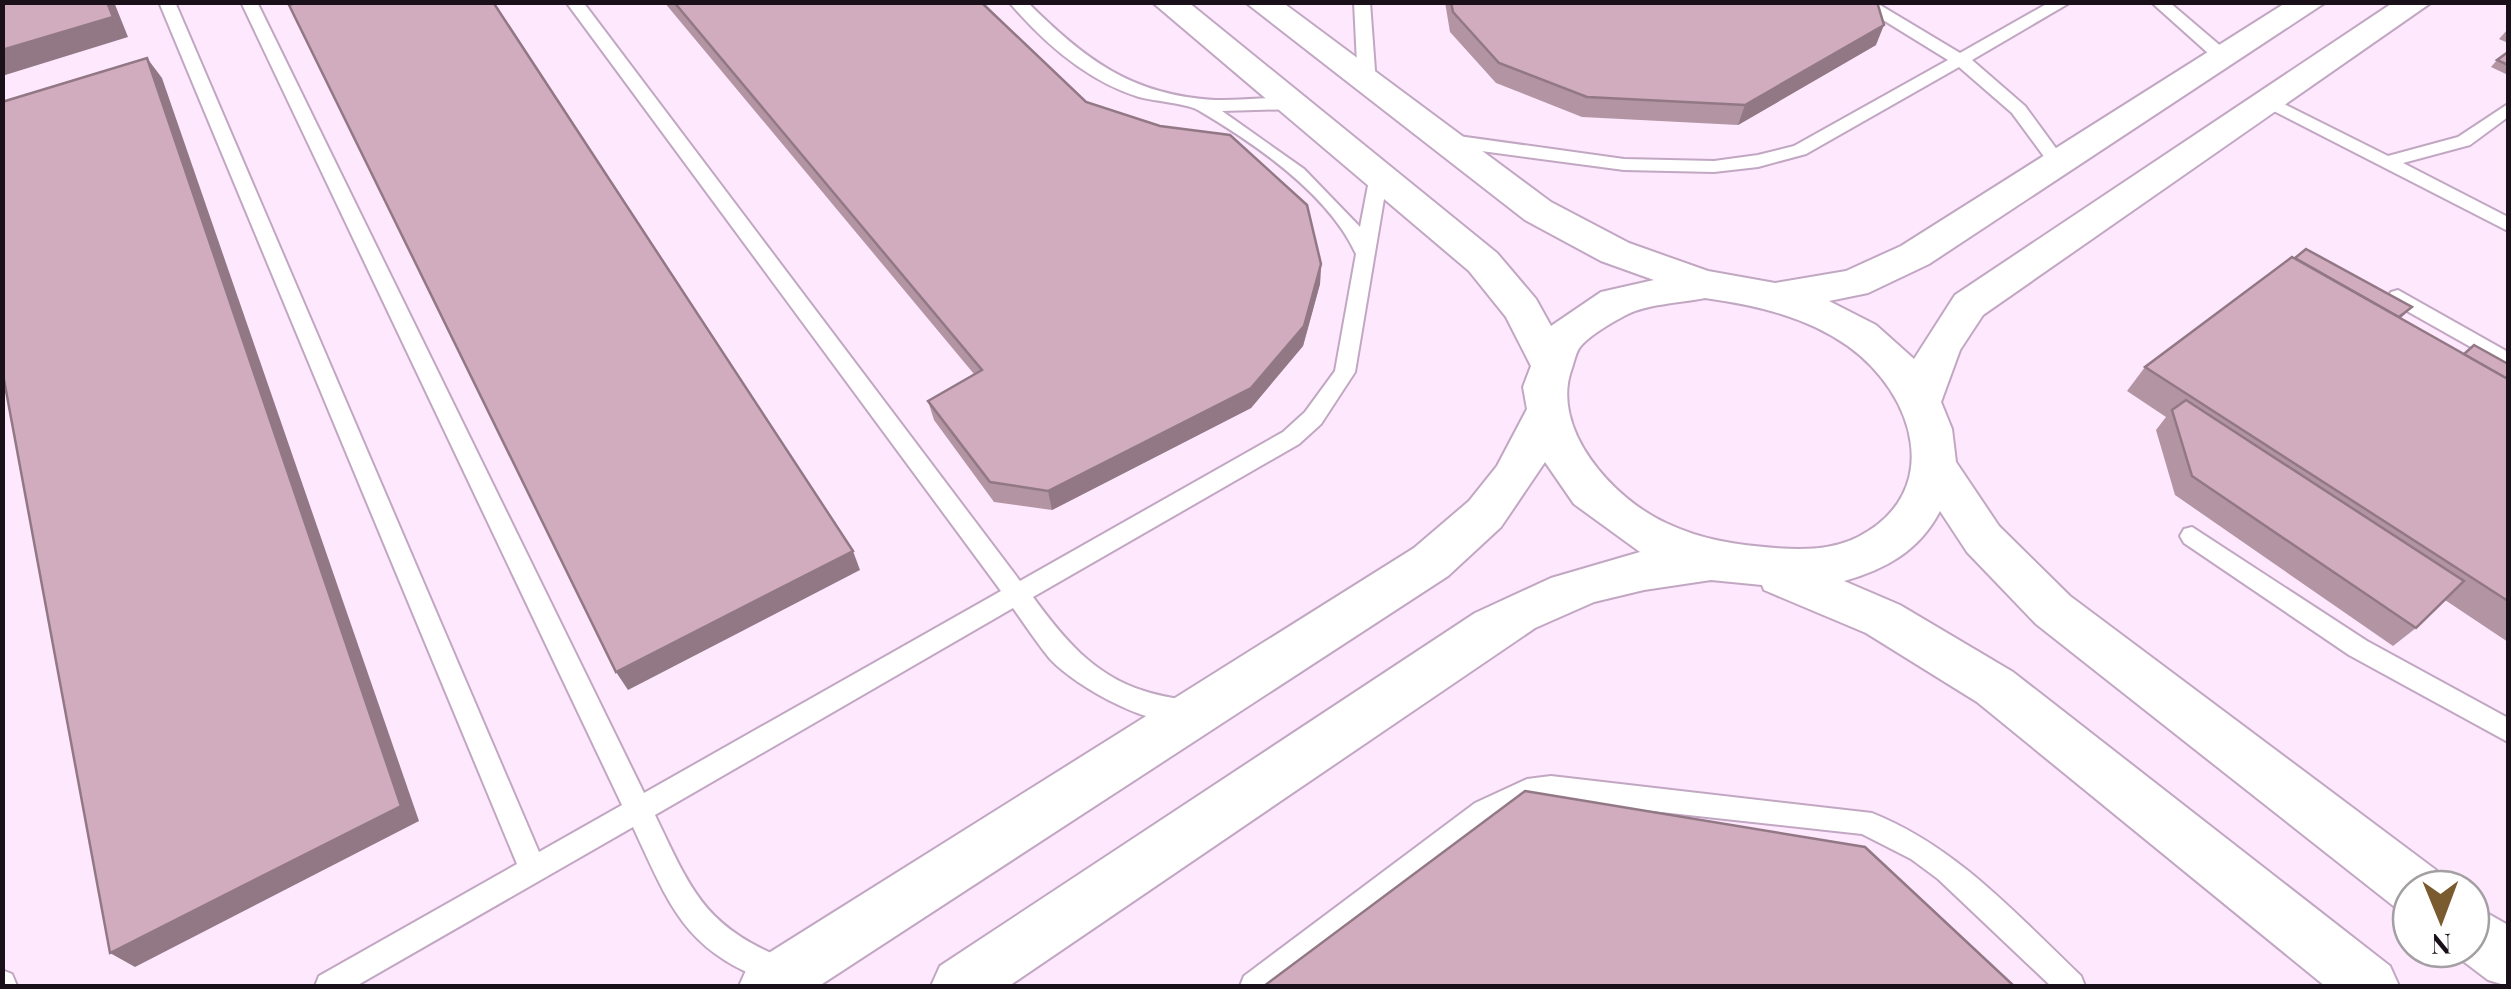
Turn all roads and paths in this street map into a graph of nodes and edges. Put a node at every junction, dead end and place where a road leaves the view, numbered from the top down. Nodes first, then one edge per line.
1 (167, 2) edge
2 (249, 2) edge
3 (574, 2) edge
4 (1016, 2) edge
5 (1168, 2) edge
6 (1261, 2) edge
7 (1362, 2) edge
8 (1862, 2) edge
9 (2064, 2) edge
10 (2160, 2) edge
11 (2310, 2) edge
12 (2416, 2) edge
13 (2224, 58) junction
14 (1963, 60) junction
15 (1367, 84) junction
16 (1185, 102) junction
17 (2270, 102) junction
18 (1294, 104) junction
19 (2508, 109) edge
20 (1441, 140) junction
21 (2057, 162) junction
22 (2386, 162) junction
23 (1379, 175) junction
24 (2508, 225) edge
25 (1365, 257) junction
26 (1705, 284) junction
27 (1778, 296) junction
28 (2398, 297) edge
29 (2508, 361) edge
30 (1550, 362) junction
31 (1920, 401) junction
32 (1545, 415) junction
33 (1936, 468) junction
34 (2192, 536) dead end
35 (1711, 563) junction
36 (1770, 572) junction
37 (1017, 595) junction
38 (1197, 712) junction
39 (2508, 730) edge
40 (638, 812) junction
41 (2391, 870) edge
42 (533, 871) junction
43 (777, 980) edge
44 (329, 986) edge
45 (960, 986) edge
46 (1254, 986) edge
47 (2071, 986) edge
48 (2370, 986) edge

1 - 42 lane
2 - 40 lane
3 - 37 lane
4 - 16 lane
5 - 18 street
6 - 15 street
7 - 15 lane
8 - 14 lane
9 - 14 lane
10 - 13 lane
11 - 13 street
12 - 17 street
13 - 21 street
14 - 20 lane
14 - 21 lane
15 - 20 street
16 - 18 lane
16 - 25 lane
17 - 22 lane
17 - 31 street
18 - 23 street
19 - 22 lane
20 - 26 street
21 - 27 street
22 - 24 lane
23 - 25 lane
23 - 30 street
25 - 37 lane
26 - 27 street
26 - 30 street
27 - 31 street
28 - 29 lane
30 - 32 street
31 - 33 street
32 - 35 street
32 - 38 street
33 - 36 street
33 - 41 street
34 - 39 lane
35 - 36 street
35 - 45 street
36 - 48 street
37 - 38 lane
37 - 40 lane
38 - 43 street
40 - 42 lane
40 - 43 lane
42 - 44 lane
46 - 47 lane

